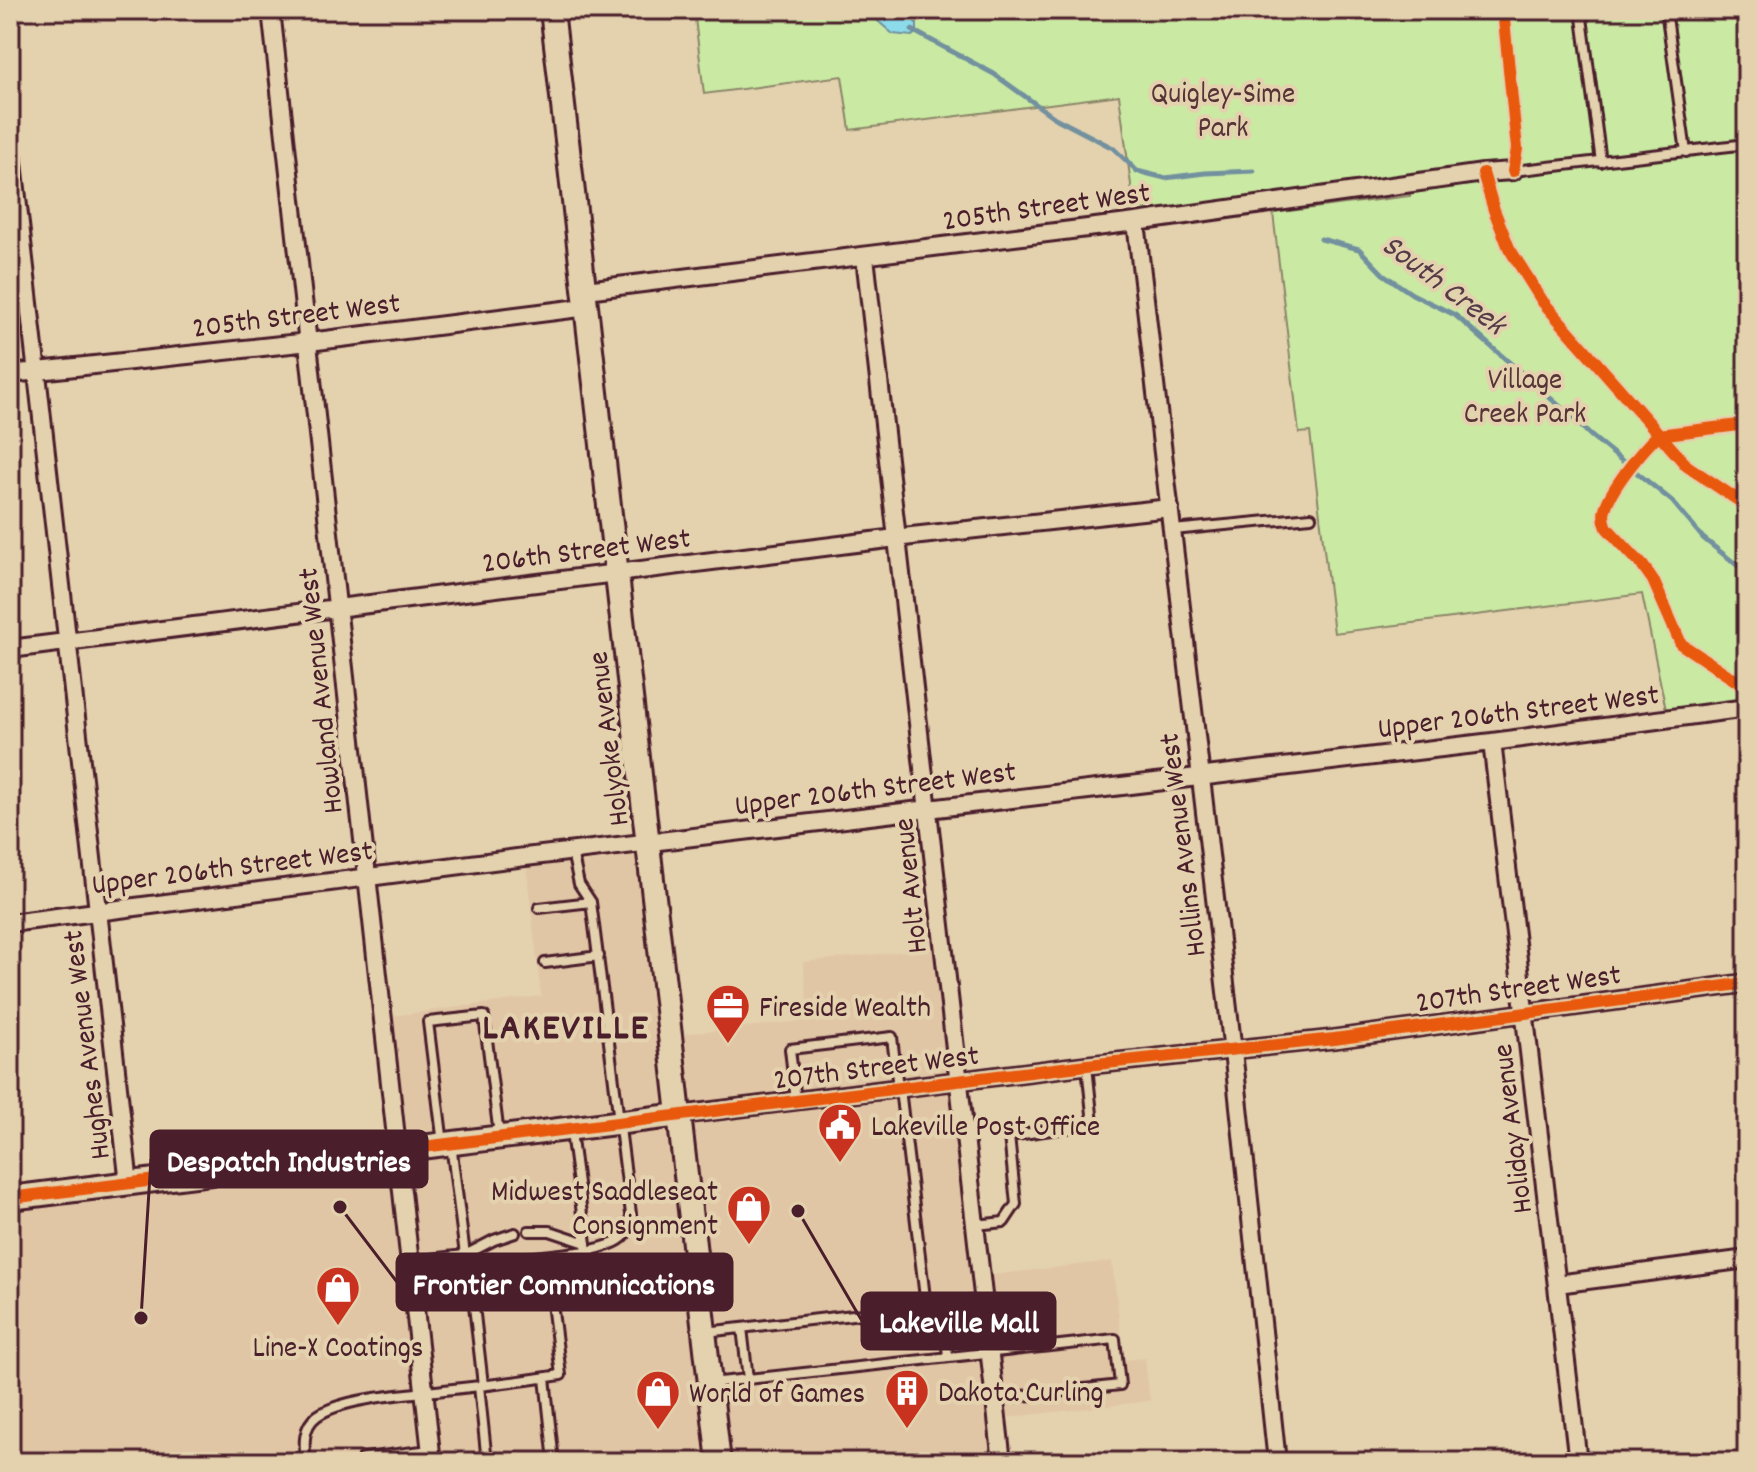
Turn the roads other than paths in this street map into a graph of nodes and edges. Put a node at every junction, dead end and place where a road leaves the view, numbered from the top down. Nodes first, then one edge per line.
1 (271, 10) edge
2 (552, 10) edge
3 (1581, 10) edge
4 (1666, 10) edge
5 (10, 136) edge
6 (1747, 144) edge
7 (1686, 152) junction
8 (1601, 162) junction
9 (1513, 171) joint
10 (1136, 222) junction
11 (865, 257) junction
12 (587, 299) junction
13 (309, 342) junction
14 (37, 371) junction
15 (10, 374) edge
16 (1170, 508) junction
17 (1311, 517) dead end
18 (1173, 530) junction
19 (898, 538) junction
20 (618, 574) junction
21 (338, 606) junction
22 (66, 642) junction
23 (10, 649) edge
24 (1747, 708) edge
25 (1492, 742) junction
26 (1202, 775) junction
27 (928, 809) junction
28 (650, 843) junction
29 (572, 852) junction
30 (368, 877) junction
31 (591, 902) junction
32 (539, 908) dead end
33 (97, 912) junction
34 (10, 923) edge
35 (599, 956) junction
36 (545, 963) dead end
37 (1747, 983) edge
38 (1526, 1012) junction
39 (1233, 1049) junction
40 (1087, 1065) junction
41 (959, 1082) junction
42 (899, 1089) junction
43 (796, 1102) junction
44 (680, 1115) junction
45 (619, 1122) junction
46 (570, 1128) junction
47 (499, 1138) junction
48 (447, 1144) junction
49 (398, 1151) junction
50 (129, 1184) junction
51 (10, 1198) edge
52 (975, 1225) junction
53 (529, 1231) dead end
54 (515, 1233) dead end
55 (586, 1247) junction
56 (465, 1255) junction
57 (1747, 1259) edge
58 (411, 1261) junction
59 (1557, 1284) junction
60 (983, 1300) junction
61 (943, 1305) junction
62 (926, 1306) junction
63 (742, 1328) junction
64 (705, 1333) junction
65 (989, 1353) junction
66 (948, 1357) junction
67 (545, 1378) junction
68 (748, 1379) junction
69 (711, 1383) junction
70 (481, 1386) junction
71 (425, 1392) junction
72 (994, 1399) junction
73 (431, 1458) edge
74 (306, 1462) edge
75 (365, 1462) edge
76 (487, 1462) edge
77 (554, 1462) edge
78 (719, 1462) edge
79 (1002, 1462) edge
80 (1277, 1462) edge
81 (1578, 1462) edge

1 - 13 street, Howland Avenue West
2 - 12 street, Holyoke Avenue
3 - 8 lane
4 - 7 lane
5 - 14 street, Hughes Avenue West
6 - 7 lane
7 - 8 lane
8 - 9 lane
9 - 10 street, 205th Street West
10 - 11 street, 205th Street West
10 - 16 street, Hollins Avenue West
11 - 12 street, 205th Street West
11 - 19 street, Holt Avenue
12 - 13 street, 205th Street West
12 - 20 street, Holyoke Avenue
13 - 14 street, 205th Street West
13 - 21 street, Howland Avenue West
14 - 15 street, 205th Street West
14 - 22 street, Hughes Avenue West
16 - 18 street, Hollins Avenue West
16 - 19 street, 206th Street West
17 - 18 lane
18 - 26 street, Hollins Avenue West
19 - 20 street, 206th Street West
19 - 27 street, Holt Avenue
20 - 21 street, 206th Street West
20 - 28 street, Holyoke Avenue
21 - 22 street, 206th Street West
21 - 30 street, Howland Avenue West
22 - 23 street, 206th Street West
22 - 33 street, Hughes Avenue West
24 - 25 street, Upper 206th Street West
25 - 26 street, Upper 206th Street West
25 - 38 street, Holiday Avenue
26 - 27 street, Upper 206th Street West
26 - 39 street, Hollins Avenue West
27 - 28 street, Upper 206th Street West
27 - 41 street, Holt Avenue
28 - 29 street, Upper 206th Street West
28 - 44 street, Holyoke Avenue
29 - 30 street, Upper 206th Street West
29 - 31 lane
30 - 33 street, Upper 206th Street West
30 - 49 street, Howland Avenue West
31 - 32 lane
31 - 35 lane
33 - 34 street, Upper 206th Street West
33 - 50 street, Hughes Avenue West
35 - 36 lane
35 - 45 lane
37 - 38 street, 207th Street West
38 - 39 street, 207th Street West
38 - 59 street, Holiday Avenue
39 - 40 street, 207th Street West
39 - 80 street, Hollins Avenue West
40 - 41 street, 207th Street West
40 - 52 lane
41 - 42 street, 207th Street West
41 - 52 street, Holt Avenue
42 - 43 street, 207th Street West
42 - 43 lane
42 - 62 lane
43 - 44 street, 207th Street West
44 - 45 street, 207th Street West
44 - 64 street, Holyoke Avenue
45 - 46 street, 207th Street West
45 - 55 lane
46 - 47 street, 207th Street West
46 - 55 lane
47 - 48 street, 207th Street West
47 - 48 lane
48 - 49 street, 207th Street West
48 - 56 lane
49 - 50 street, 207th Street West
49 - 58 street, Howland Avenue West
50 - 51 street, 207th Street West
52 - 60 street, Holt Avenue
53 - 55 lane
54 - 56 lane
55 - 56 lane
56 - 58 lane
57 - 59 street
58 - 71 street, Howland Avenue West
59 - 81 street, Holiday Avenue
60 - 61 lane
60 - 65 street, Holt Avenue
61 - 62 lane
61 - 66 lane
62 - 63 lane
63 - 64 lane
63 - 68 lane
64 - 69 street, Holyoke Avenue
65 - 66 lane
65 - 72 street, Holt Avenue
65 - 72 lane
66 - 68 lane
67 - 70 lane
67 - 70 lane
67 - 77 lane
68 - 69 lane
69 - 78 street, Holyoke Avenue
70 - 71 lane
70 - 76 lane
71 - 73 street, Howland Avenue West
71 - 74 lane
72 - 79 street, Holt Avenue
73 - 75 street

